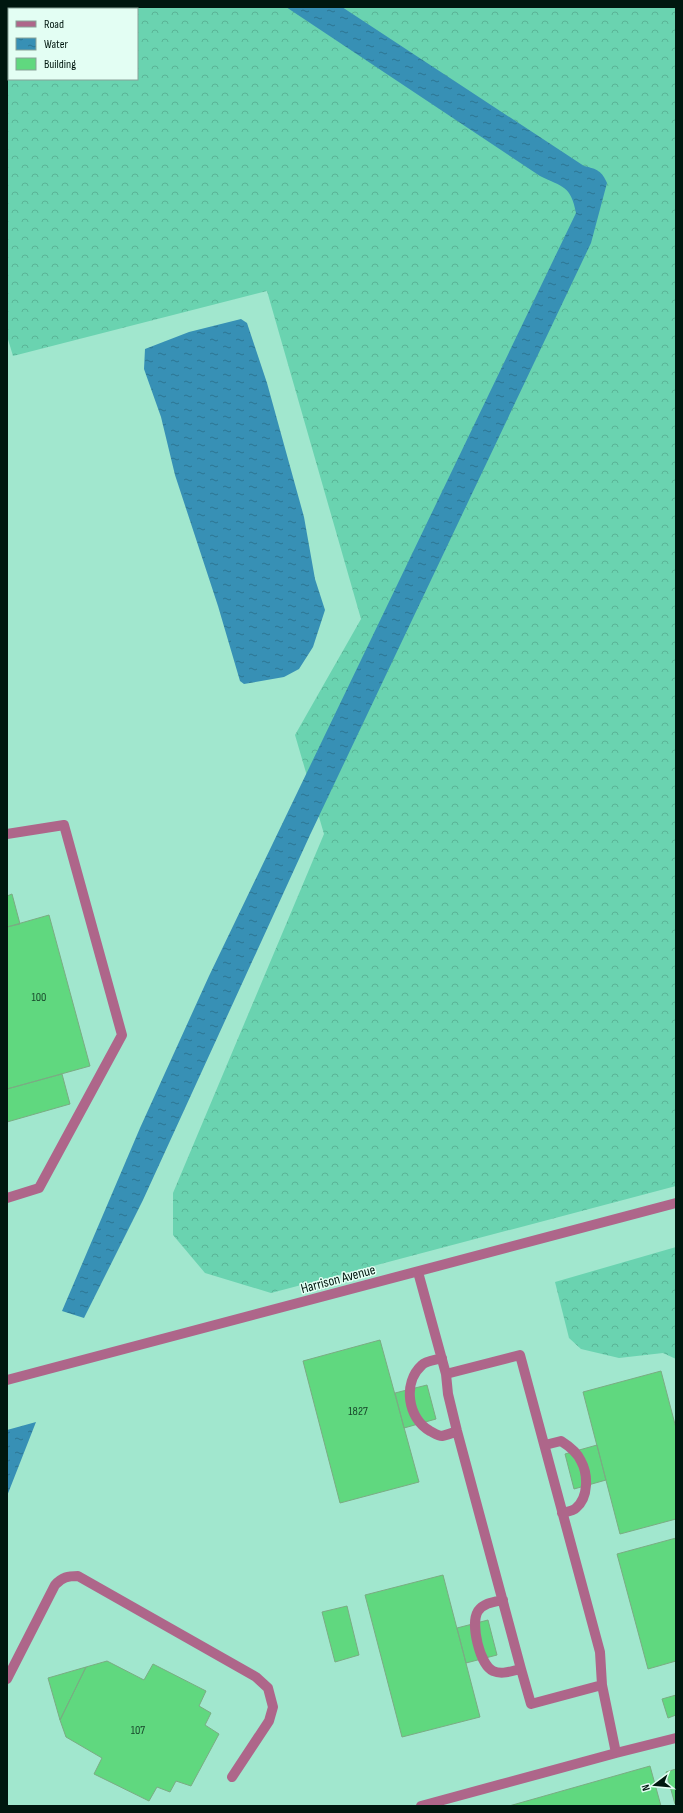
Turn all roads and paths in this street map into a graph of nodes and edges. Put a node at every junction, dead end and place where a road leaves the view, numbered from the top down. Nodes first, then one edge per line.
1 (7, 834) edge
2 (7, 1198) edge
3 (676, 1203) edge
4 (418, 1272) junction
5 (442, 1358) junction
6 (446, 1374) junction
7 (7, 1380) edge
8 (457, 1431) junction
9 (545, 1445) junction
10 (562, 1513) junction
11 (503, 1600) junction
12 (520, 1669) junction
13 (7, 1679) edge
14 (602, 1685) junction
15 (676, 1738) edge
16 (616, 1753) junction
17 (232, 1777) dead end
18 (422, 1806) edge

1 - 2 street
3 - 4 street, Harrison Avenue
4 - 5 street
4 - 7 street, Harrison Avenue
5 - 6 street
5 - 8 street
6 - 8 street
6 - 9 street
8 - 11 street
9 - 10 street
9 - 10 street
10 - 14 street
11 - 12 street
11 - 12 street
12 - 14 street
13 - 17 street
14 - 16 street
15 - 16 street
16 - 18 street

